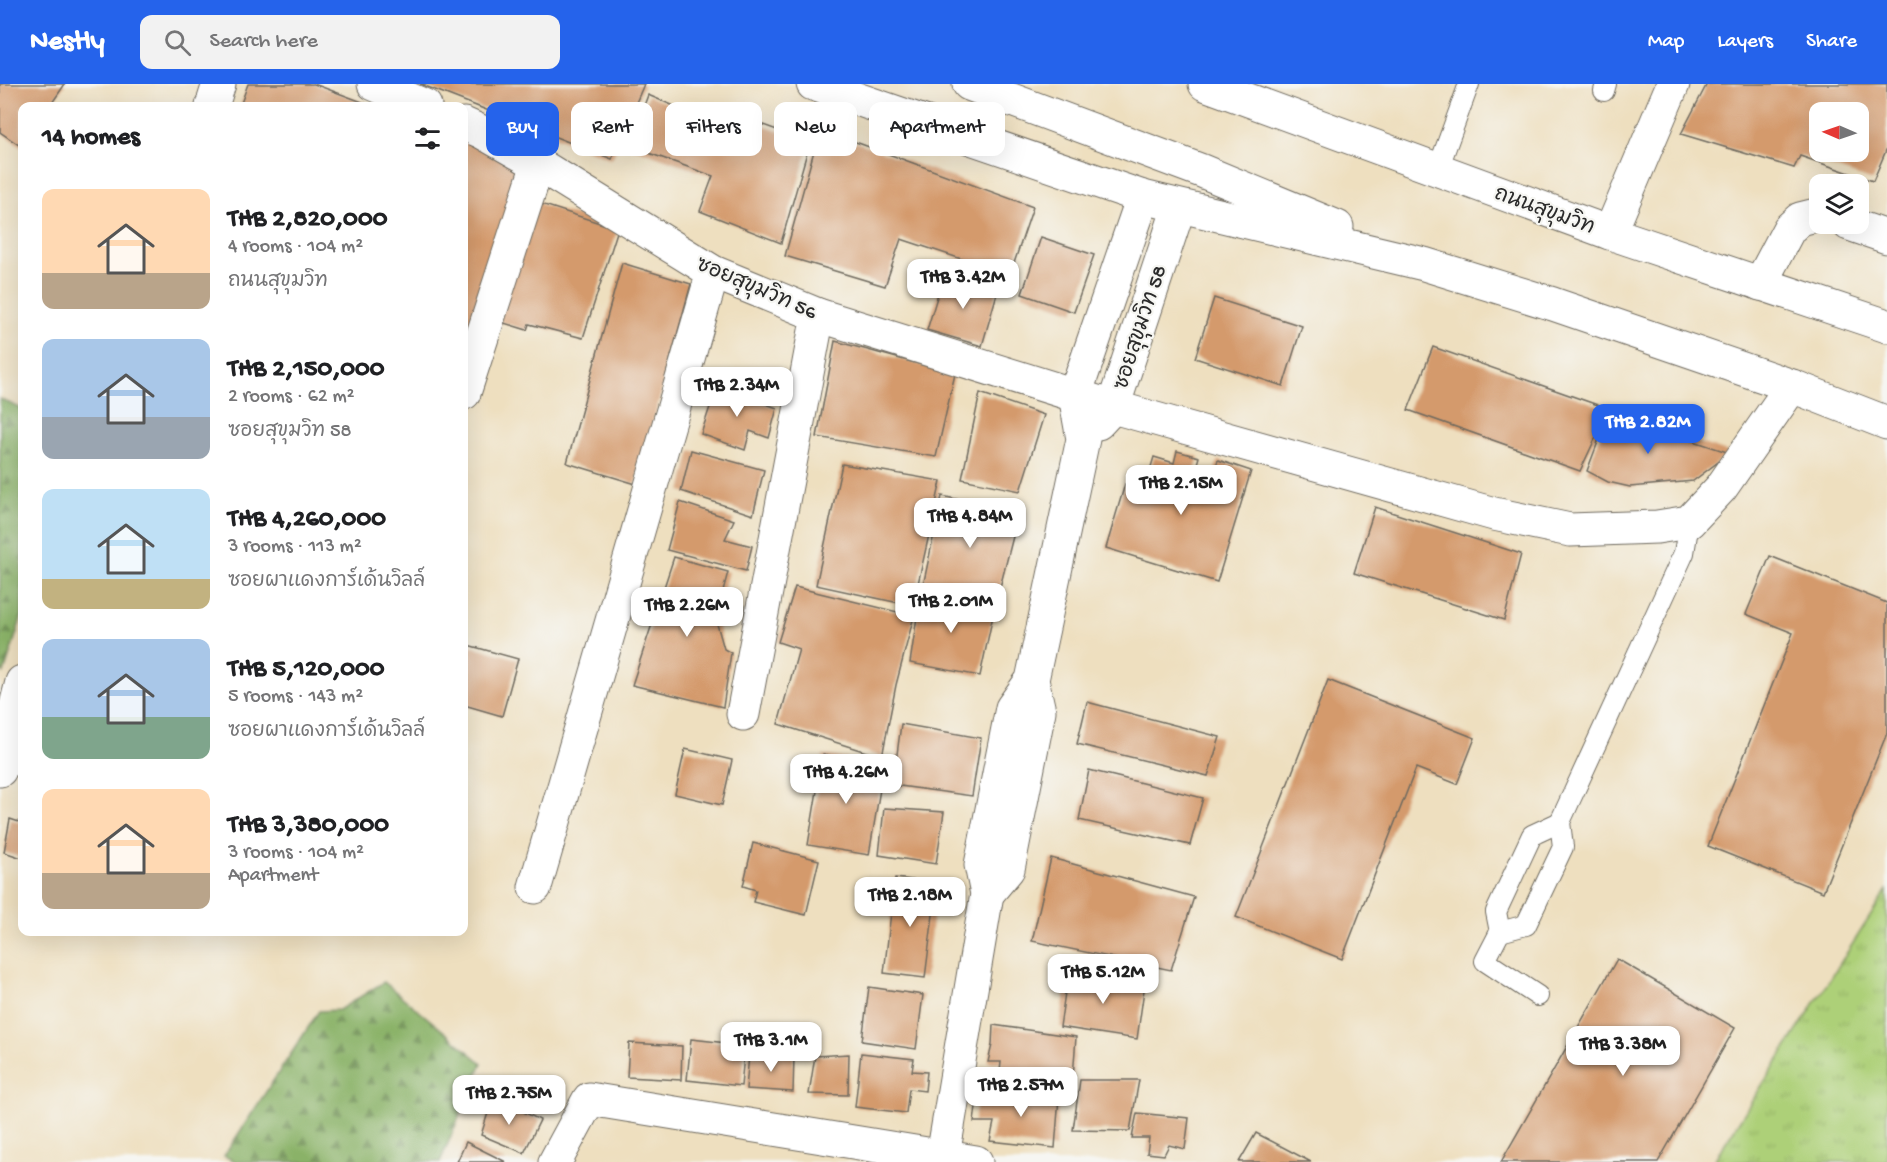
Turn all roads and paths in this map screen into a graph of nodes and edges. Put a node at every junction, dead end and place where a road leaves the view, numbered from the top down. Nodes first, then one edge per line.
1 (219, 84) edge
2 (374, 84) edge
3 (813, 84) edge
4 (969, 84) edge
5 (1205, 84) edge
6 (1673, 84) edge
7 (1467, 85) edge
8 (213, 102) edge
9 (416, 102) edge
10 (468, 126) edge
11 (538, 164) junction
12 (1438, 170) junction
13 (1143, 197) junction
14 (1179, 207) junction
15 (1809, 217) edge
16 (1869, 231) edge
17 (1610, 233) junction
18 (1887, 237) edge
19 (1424, 264) junction
20 (712, 272) junction
21 (1760, 284) junction
22 (819, 315) junction
23 (1887, 326) edge
24 (468, 381) edge
25 (1792, 386) junction
26 (1075, 395) junction
27 (1113, 407) junction
28 (1887, 423) edge
29 (1083, 439) junction
30 (1689, 522) junction
31 (18, 698) edge
32 (743, 714) dead end
33 (0, 770) edge
34 (1560, 822) junction
35 (536, 887) dead end
36 (1500, 932) junction
37 (1538, 996) dead end
38 (942, 1159) edge
39 (555, 1162) edge
40 (976, 1162) edge

1 - 8 main road
2 - 9 main road
3 - 13 main road
4 - 19 main road
5 - 12 main road, ถนนสุขุมวิท
6 - 17 main road
7 - 12 lane
10 - 11 main road, ซอยสุขุมวิท 56
11 - 20 main road, ซอยสุขุมวิท 56
11 - 24 main road
12 - 17 main road, ถนนสุขุมวิท
13 - 14 main road
13 - 26 main road, ซอยสุขุมวิท 58
14 - 19 main road
14 - 27 main road, ซอยสุขุมวิท 58
15 - 21 main road
16 - 18 main road
17 - 21 main road, ถนนสุขุมวิท
19 - 25 main road
20 - 22 main road, ซอยสุขุมวิท 56
20 - 35 main road
21 - 23 main road, ถนนสุขุมวิท
22 - 26 main road, ซอยสุขุมวิท 56
22 - 32 main road
25 - 28 main road
25 - 30 main road
26 - 27 main road, ซอยสุขุมวิท 56
26 - 29 main road, ซอยสุขุมวิท 58
27 - 29 main road, ซอยสุขุมวิท 58
27 - 30 main road, ซอยสุขุมวิท 56
29 - 38 main road, ซอยสุขุมวิท 58
30 - 34 lane
31 - 33 main road
34 - 36 lane
34 - 36 lane
36 - 37 lane
38 - 39 main road
38 - 40 main road

